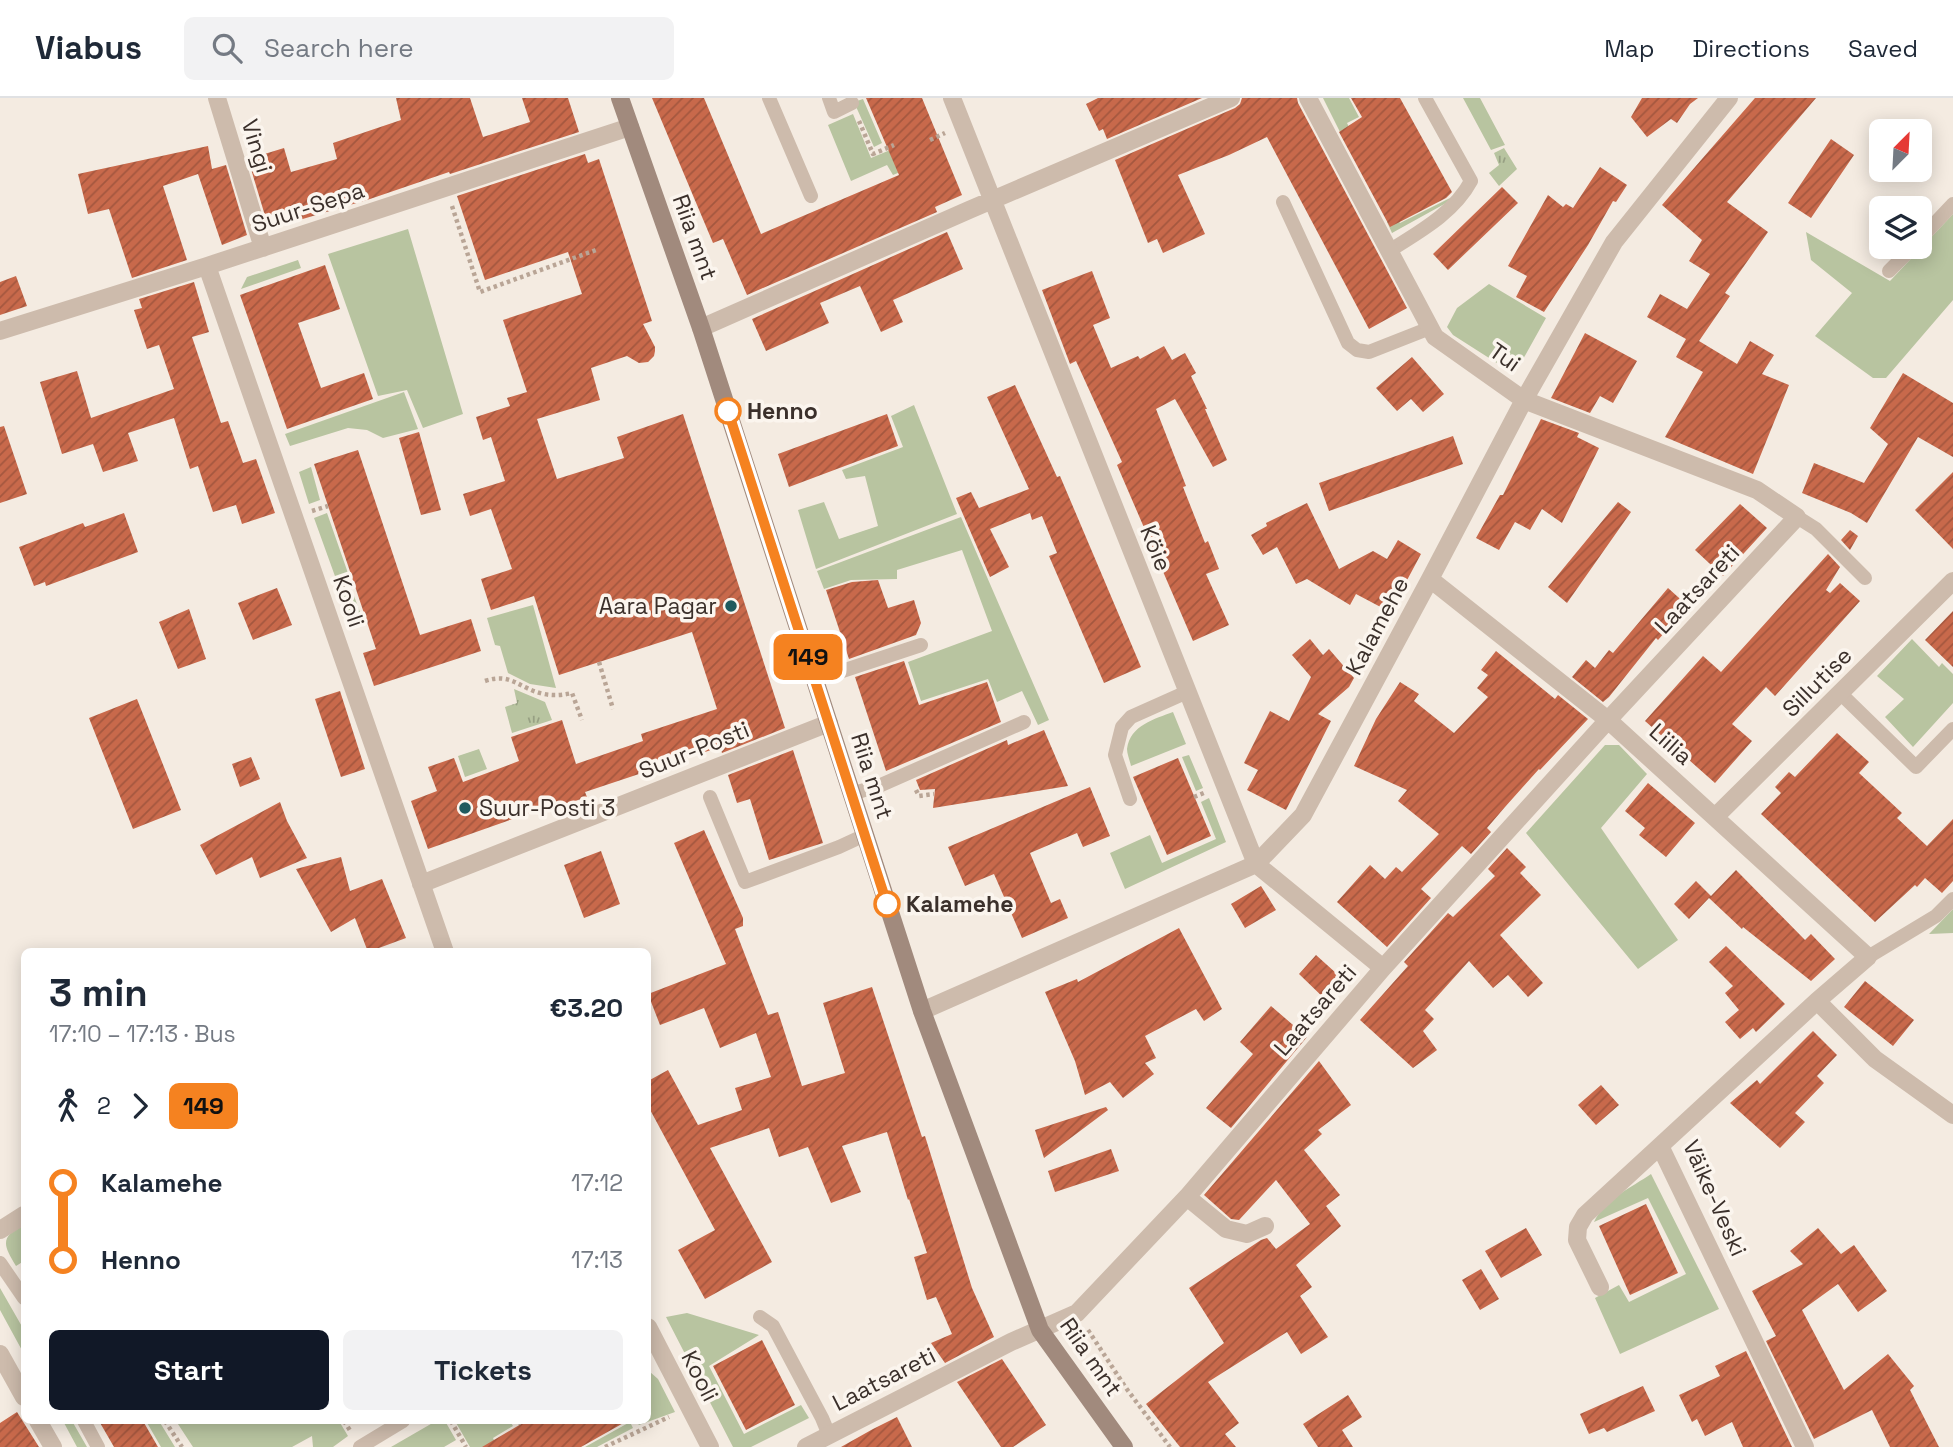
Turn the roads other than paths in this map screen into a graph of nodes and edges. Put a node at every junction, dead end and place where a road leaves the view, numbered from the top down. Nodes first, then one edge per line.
1 (217, 98) edge
2 (620, 98) edge
3 (769, 98) edge
4 (829, 98) edge
5 (952, 98) edge
6 (1231, 98) edge
7 (1307, 98) edge
8 (1425, 98) edge
9 (1729, 98) edge
10 (852, 103) road end
11 (630, 127) junction
12 (811, 196) dead end
13 (991, 200) junction
14 (1283, 202) dead end
15 (1953, 204) edge
16 (1932, 226) edge
17 (263, 248) junction
18 (1389, 251) junction
19 (1901, 259) edge
20 (207, 266) junction
21 (1889, 271) dead end
22 (701, 328) junction
23 (1430, 328) junction
24 (0, 331) edge
25 (1524, 400) junction
26 (1797, 517) junction
27 (1865, 578) dead end
28 (1430, 579) junction
29 (1953, 581) edge
30 (921, 645) dead end
31 (815, 680) junction
32 (1187, 692) junction
33 (1840, 693) junction
34 (1608, 720) junction
35 (1024, 722) dead end
36 (829, 723) junction
37 (1953, 729) edge
38 (851, 794) junction
39 (710, 797) dead end
40 (1130, 799) dead end
41 (1715, 817) junction
42 (865, 835) junction
43 (1256, 864) junction
44 (421, 884) junction
45 (1953, 899) edge
46 (444, 948) edge
47 (1868, 957) junction
48 (1383, 968) junction
49 (1817, 1001) junction
50 (922, 1011) junction
51 (1953, 1115) edge
52 (1660, 1146) junction
53 (1187, 1197) junction
54 (21, 1217) edge
55 (1265, 1226) dead end
56 (0, 1230) edge
57 (0, 1263) edge
58 (1600, 1287) dead end
59 (21, 1294) edge
60 (760, 1317) dead end
61 (1041, 1330) junction
62 (651, 1341) edge
63 (0, 1354) edge
64 (655, 1360) edge
65 (21, 1392) edge
66 (40, 1424) edge
67 (86, 1424) edge
68 (398, 1424) edge
69 (829, 1435) junction
70 (53, 1447) edge
71 (98, 1447) edge
72 (360, 1447) edge
73 (710, 1447) edge
74 (806, 1447) edge
75 (1124, 1447) edge
76 (1805, 1447) edge

1 - 17 street, Vingi
2 - 11 main road, Riia mnt
3 - 12 lane
4 - 10 lane
5 - 13 street, Köie
6 - 13 street
7 - 18 street, Tui
8 - 18 lane
9 - 25 street, Kalamehe
11 - 17 street, Suur-Sepa
11 - 22 main road, Riia mnt
13 - 22 street
13 - 32 street, Köie
14 - 23 lane
15 - 16 lane
17 - 20 street, Suur-Sepa
18 - 23 street, Tui
19 - 21 lane
20 - 24 street, Suur-Sepa
20 - 44 street, Kooli
22 - 31 main road, Riia mnt
23 - 25 street, Tui
25 - 26 street, Tui
25 - 28 street, Kalamehe
26 - 27 lane
26 - 34 street, Laatsareti
28 - 34 street, Liilia
28 - 43 street, Kalamehe
29 - 33 street, Sillutise
30 - 31 lane
31 - 36 main road, Riia mnt
32 - 40 lane
32 - 43 street, Köie
33 - 37 lane
33 - 41 street, Sillutise
34 - 41 street, Liilia
34 - 48 street, Laatsareti
35 - 38 lane
36 - 38 main road, Riia mnt
36 - 44 street, Suur-Posti
38 - 42 main road, Riia mnt
39 - 42 lane
41 - 47 street, Liilia
42 - 50 main road, Riia mnt
43 - 48 street, Köie
43 - 50 street, Kalamehe
44 - 46 street, Kooli
45 - 47 lane
47 - 49 street, Väike-Veski
48 - 53 street, Laatsareti
49 - 51 street
49 - 52 street, Väike-Veski
50 - 61 main road, Riia mnt
52 - 58 street
52 - 76 street, Väike-Veski
53 - 55 street
53 - 61 street, Laatsareti
54 - 56 street
57 - 59 lane
60 - 69 lane
61 - 69 street, Laatsareti
61 - 75 main road, Riia mnt
62 - 64 street, Kooli
63 - 65 street
64 - 73 street, Kooli
66 - 70 street
67 - 71 lane
68 - 72 lane
69 - 74 street, Laatsareti

